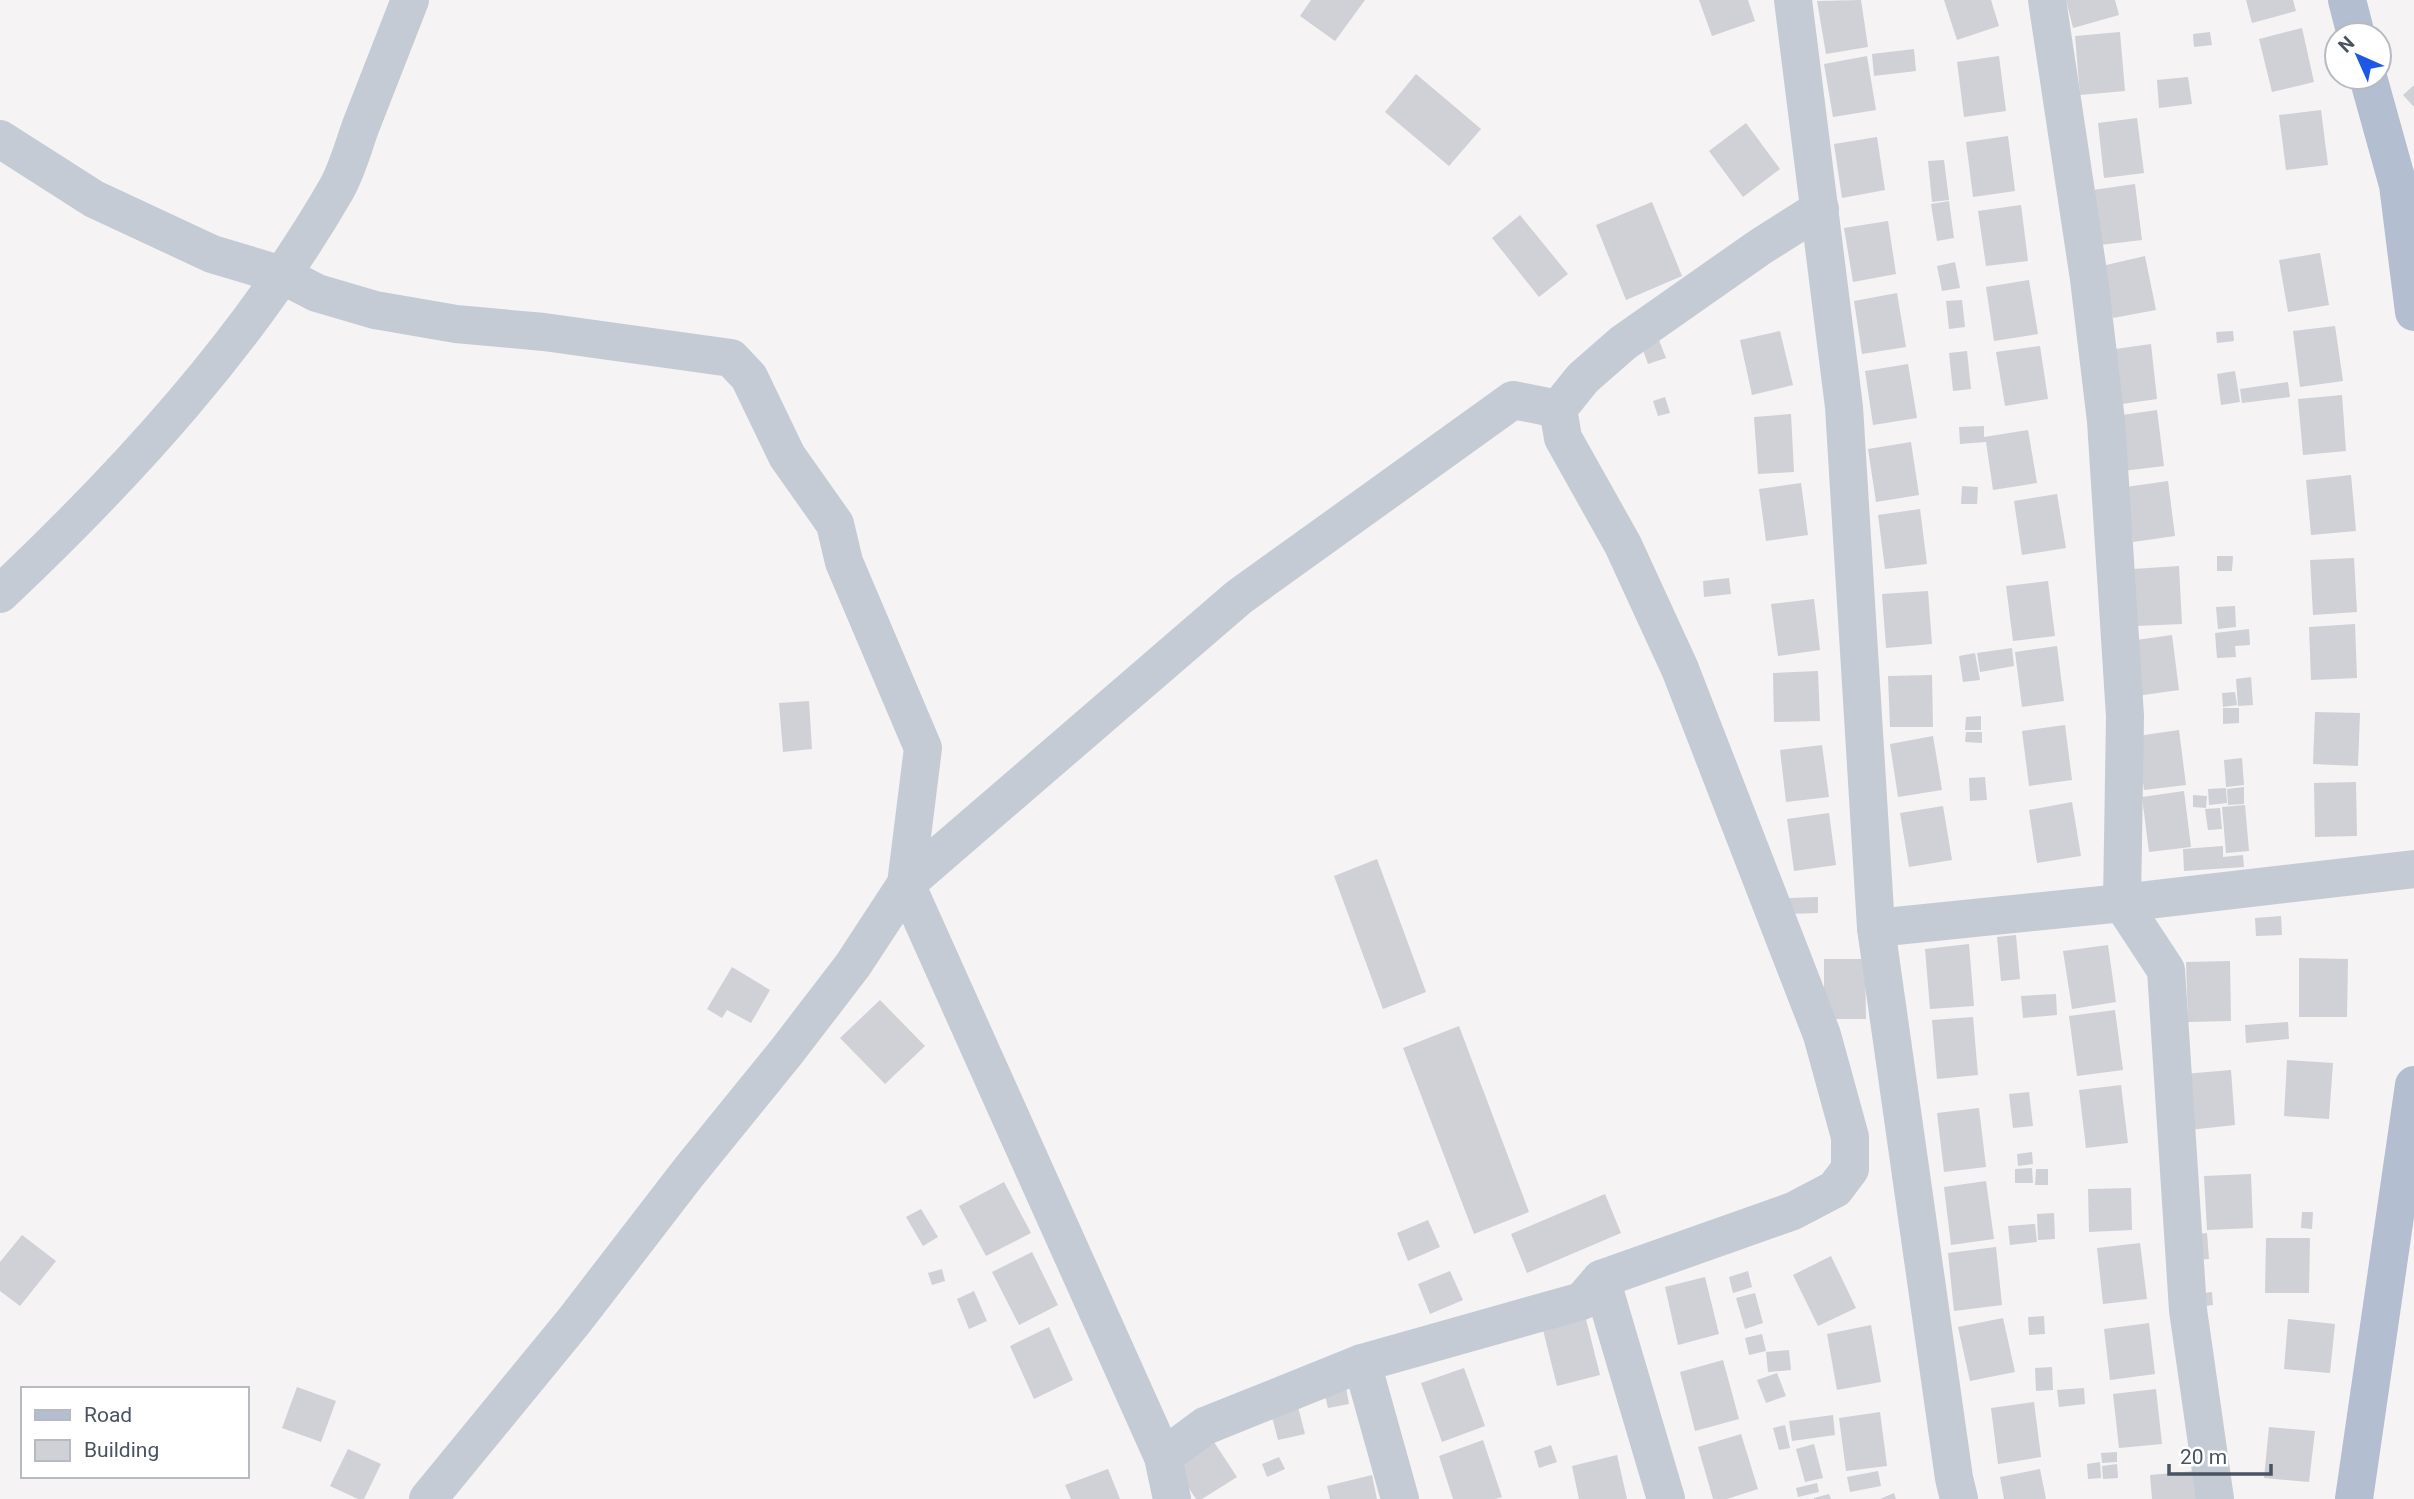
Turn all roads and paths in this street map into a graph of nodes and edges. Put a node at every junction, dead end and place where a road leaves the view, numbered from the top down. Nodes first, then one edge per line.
1 (410, 0) edge
2 (1793, 0) edge
3 (2047, 0) edge
4 (2347, 0) edge
5 (2352, 21) edge
6 (2372, 91) edge
7 (0, 139) edge
8 (1820, 209) junction
9 (282, 275) junction
10 (2414, 312) edge
11 (1558, 409) junction
12 (0, 594) edge
13 (2414, 869) edge
14 (906, 884) junction
15 (2122, 903) junction
16 (1876, 928) junction
17 (2414, 1085) edge
18 (1601, 1279) junction
19 (1362, 1363) junction
20 (1163, 1457) junction
21 (428, 1499) edge
22 (1172, 1499) edge
23 (1400, 1499) edge
24 (1666, 1499) edge
25 (1959, 1499) edge
26 (2215, 1499) edge
27 (2354, 1499) edge

1 - 9 street
2 - 8 street
3 - 15 street
4 - 5 main road
6 - 10 main road
7 - 9 street
8 - 11 street
8 - 16 street
9 - 12 street
9 - 14 street
11 - 14 street
11 - 18 street
13 - 15 street
14 - 20 street
14 - 21 street
15 - 16 street
15 - 26 street
16 - 25 street
17 - 27 main road
18 - 19 street
18 - 24 street
19 - 20 street
19 - 23 street
20 - 22 street

